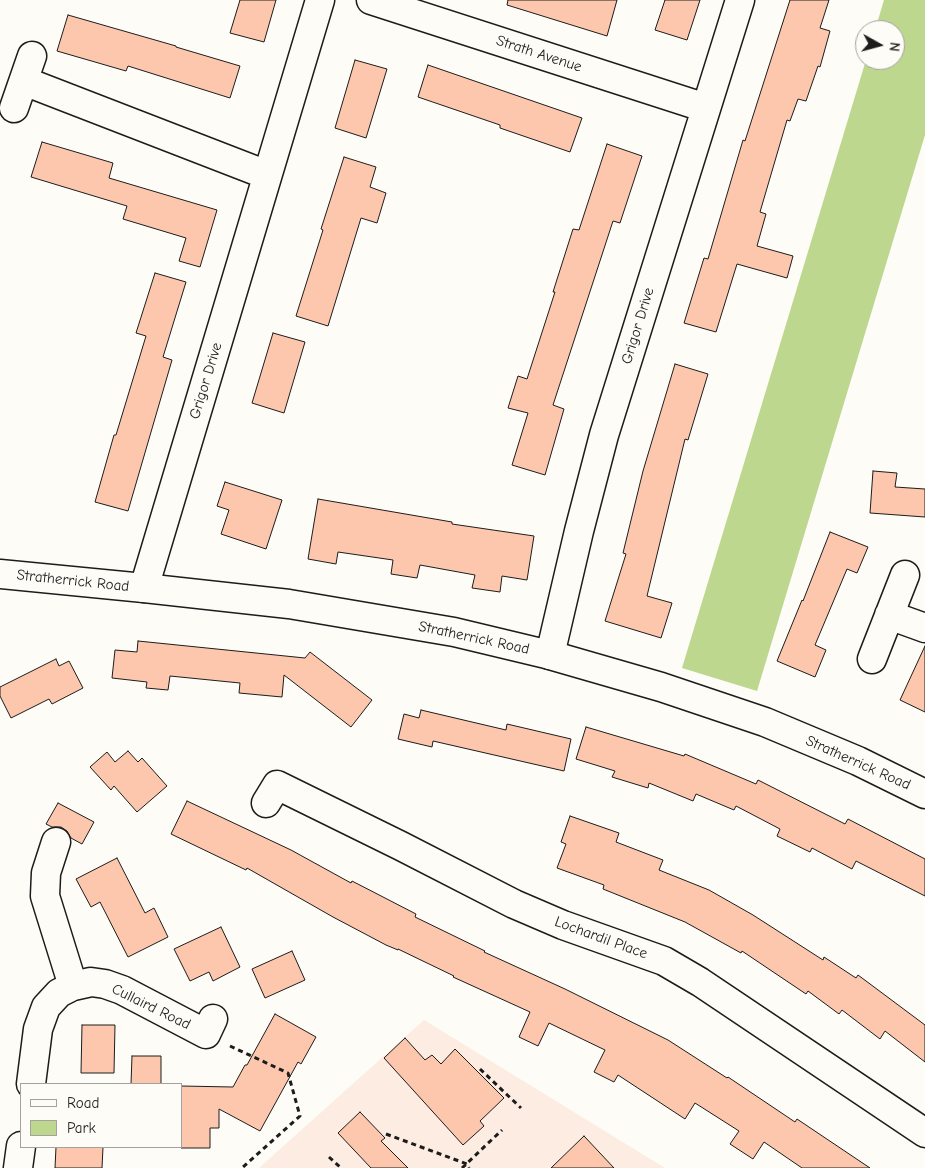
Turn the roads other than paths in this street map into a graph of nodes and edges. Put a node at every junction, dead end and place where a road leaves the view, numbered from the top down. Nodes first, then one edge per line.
1 (320, 0) edge
2 (371, 0) edge
3 (740, 0) edge
4 (32, 56) dead end
5 (24, 81) junction
6 (14, 108) dead end
7 (706, 108) junction
8 (267, 175) junction
9 (0, 574) edge
10 (905, 575) dead end
11 (144, 588) junction
12 (889, 615) junction
13 (925, 628) edge
14 (550, 655) junction
15 (872, 658) dead end
16 (925, 794) edge
17 (266, 802) dead end
18 (58, 843) dead end
19 (73, 986) junction
20 (210, 1027) road end
21 (31, 1083) edge
22 (925, 1133) edge

1 - 8 street, Grigor Drive
2 - 7 street, Strath Avenue
3 - 7 street, Grigor Drive
4 - 5 street
5 - 6 street
5 - 8 street
7 - 14 street, Grigor Drive
8 - 11 street, Grigor Drive
9 - 11 street, Stratherrick Road
10 - 12 street
11 - 14 street, Stratherrick Road
12 - 13 street
12 - 15 street
14 - 16 street, Stratherrick Road
17 - 22 street, Lochardil Place
18 - 19 street
19 - 20 street, Cullaird Road
19 - 21 street, Cullaird Road

